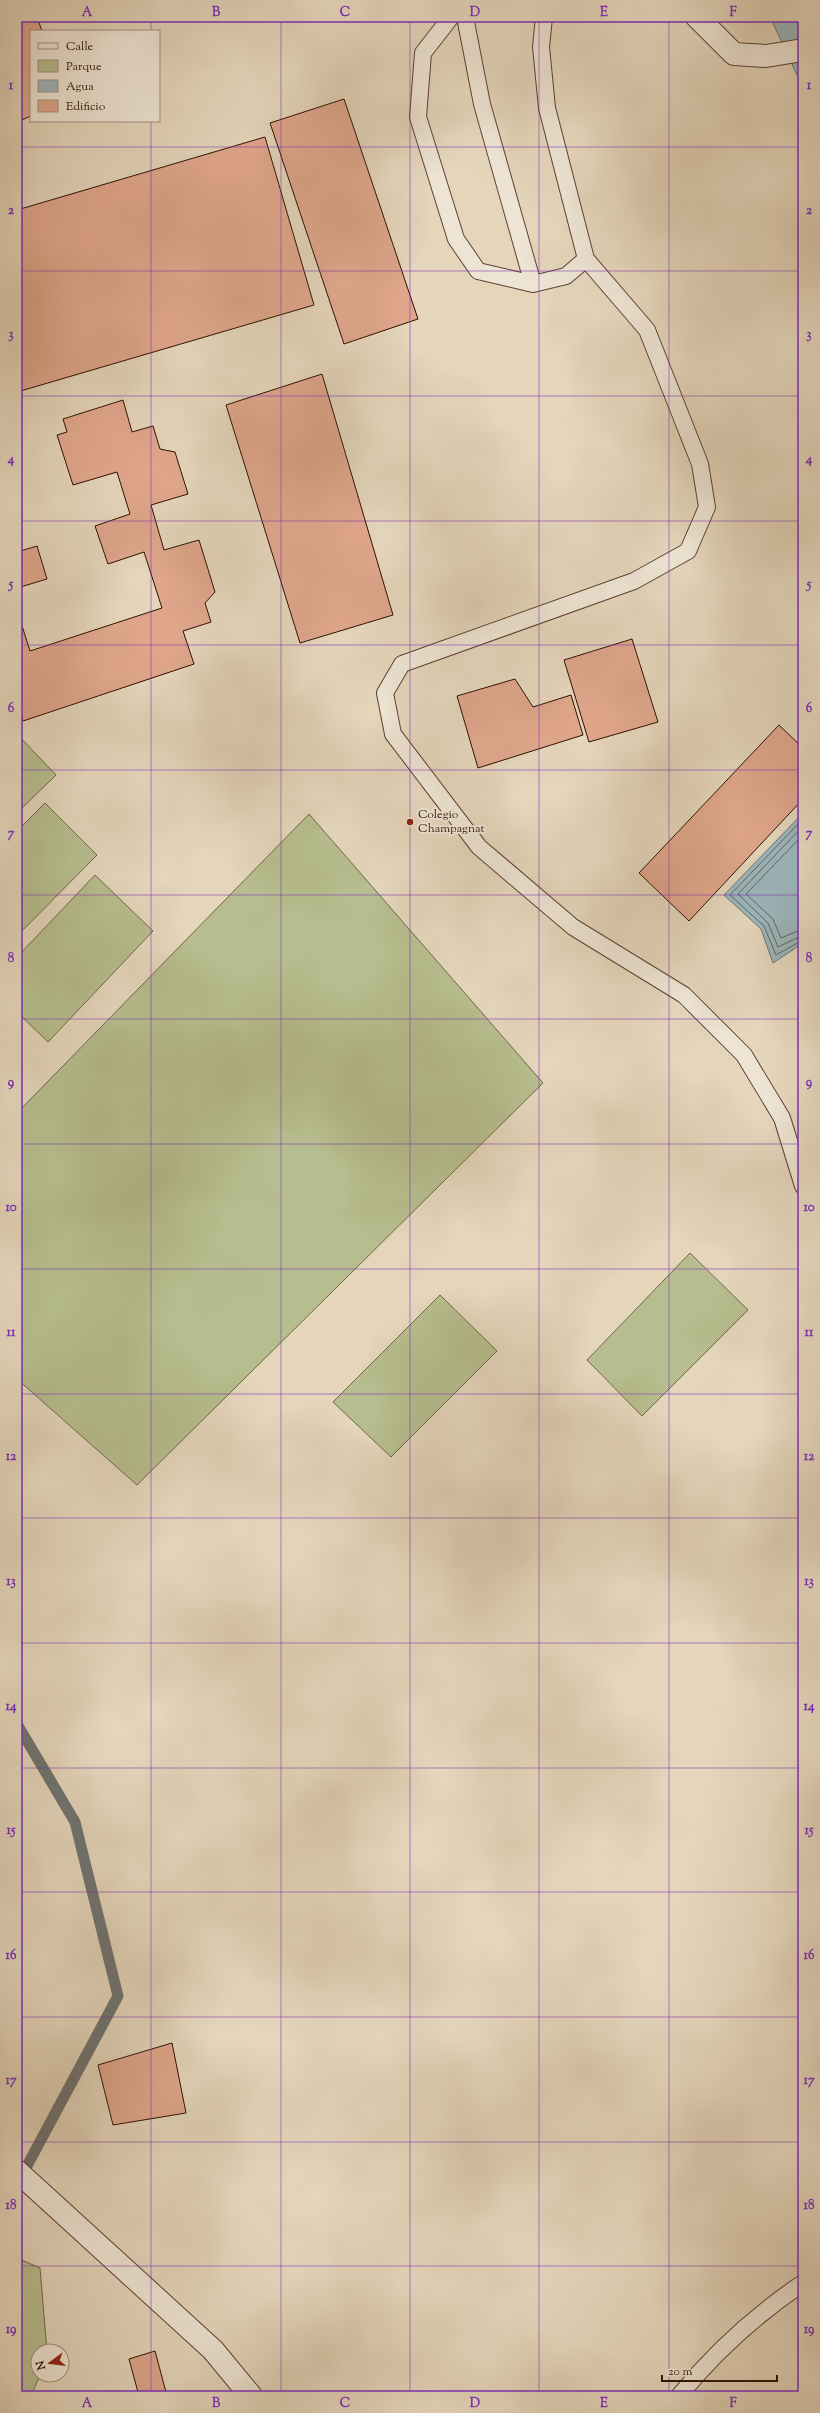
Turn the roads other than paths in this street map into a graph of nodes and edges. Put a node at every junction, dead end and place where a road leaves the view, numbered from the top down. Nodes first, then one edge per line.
1 (451, 17) edge
2 (465, 17) edge
3 (544, 17) edge
4 (697, 17) edge
5 (803, 50) edge
6 (586, 259) junction
7 (533, 284) junction
8 (803, 1186) edge
9 (17, 2171) edge
10 (803, 2283) edge
11 (251, 2396) edge
12 (679, 2396) edge

1 - 7 lane
2 - 7 lane
3 - 6 lane
4 - 5 street
6 - 7 lane
6 - 8 lane
9 - 11 street
10 - 12 lane

